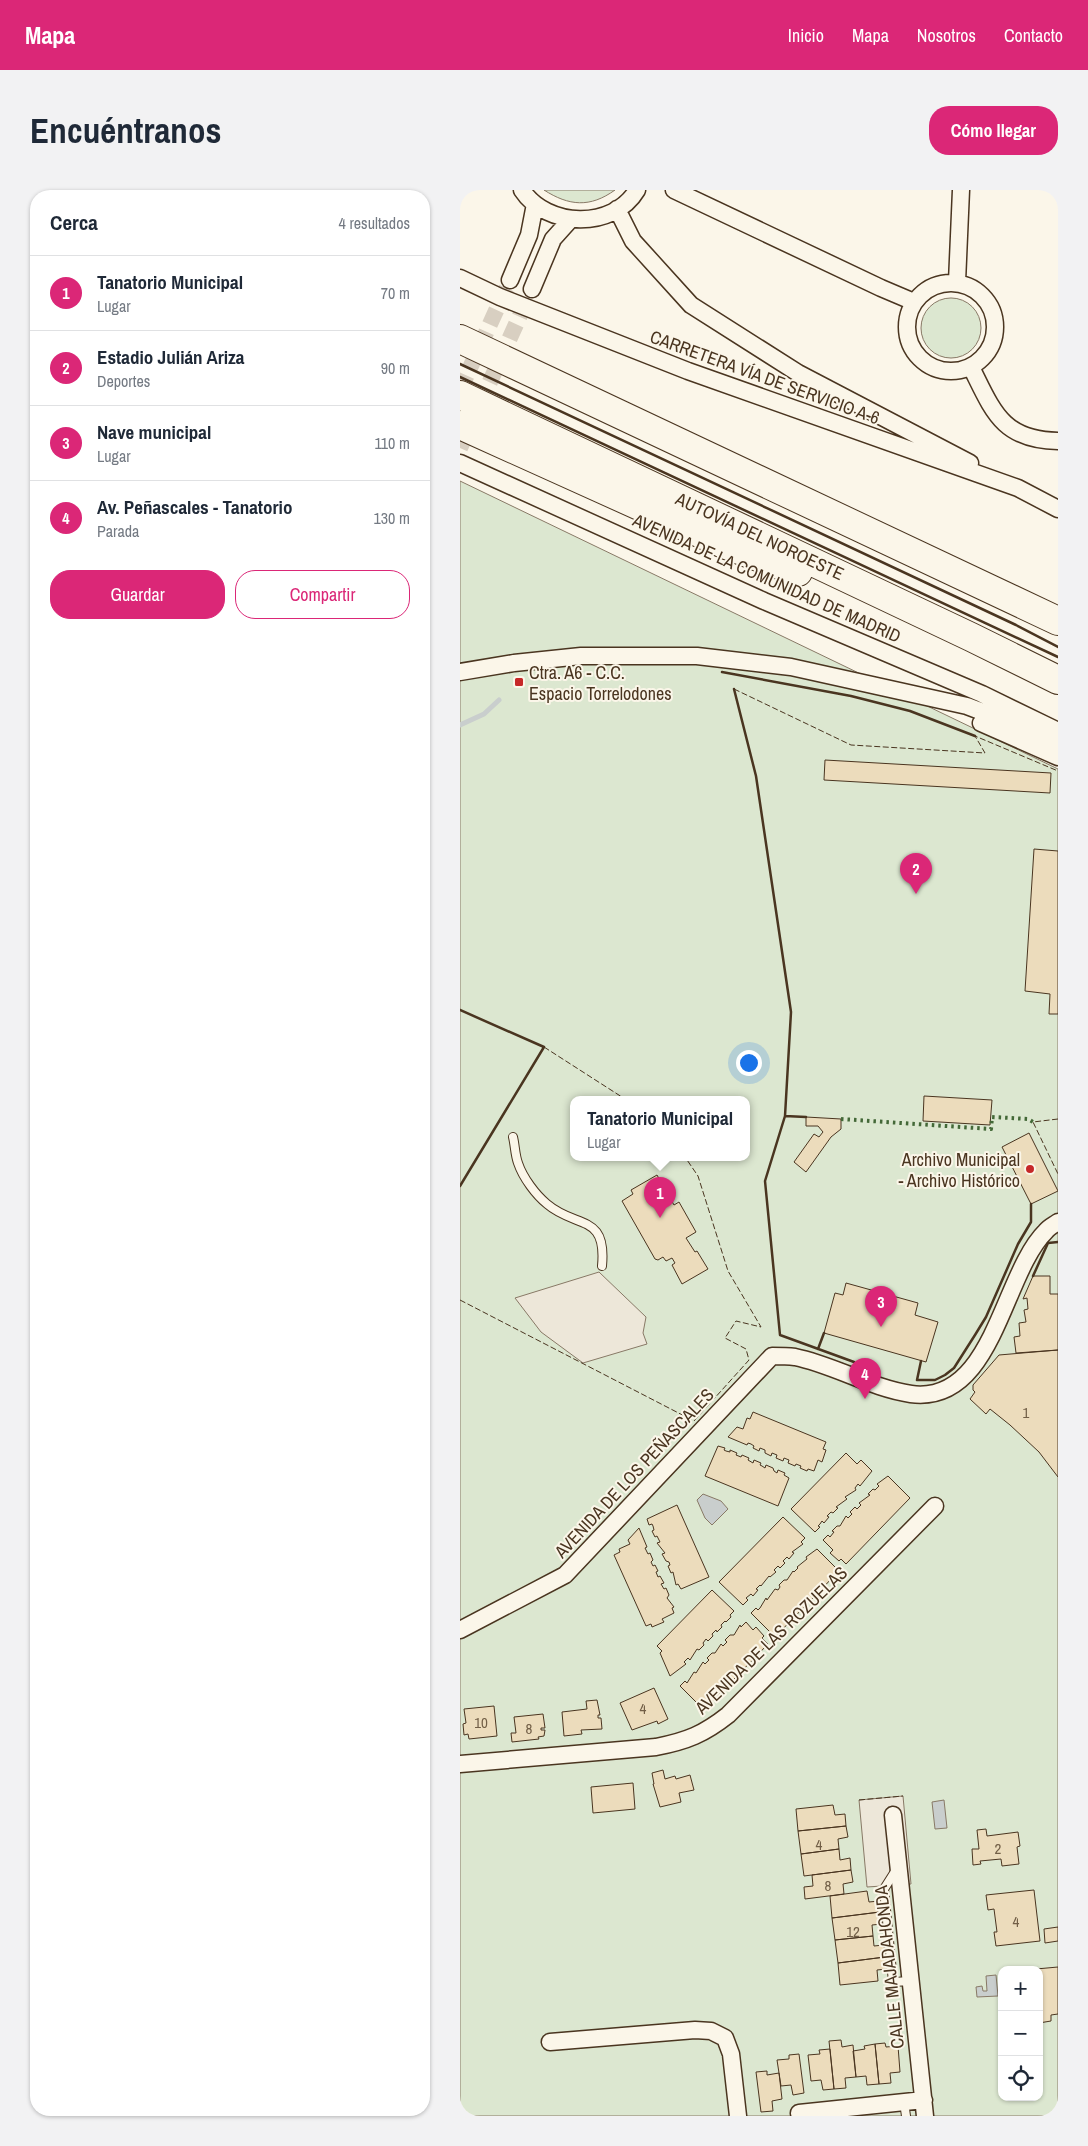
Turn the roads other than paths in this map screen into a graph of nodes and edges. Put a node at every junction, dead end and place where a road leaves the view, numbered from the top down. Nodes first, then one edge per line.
1 (522, 190) edge
2 (637, 190) edge
3 (674, 190) edge
4 (962, 190) edge
5 (535, 204) junction
6 (617, 209) junction
7 (571, 219) junction
8 (460, 278) edge
9 (510, 280) tunnel mouth
10 (957, 282) junction
11 (532, 289) tunnel mouth
12 (914, 302) junction
13 (460, 339) edge
14 (971, 366) junction
15 (460, 395) edge
16 (460, 425) edge
17 (1058, 441) edge
18 (460, 462) edge
19 (1018, 488) junction
20 (1058, 509) edge
21 (1058, 621) edge
22 (971, 637) junction
23 (460, 672) edge
24 (1058, 680) edge
25 (905, 692) junction
26 (1058, 731) edge
27 (1058, 745) edge
28 (1058, 757) edge
29 (513, 1136) dead end
30 (1058, 1222) edge
31 (602, 1266) dead end
32 (935, 1506) dead end
33 (460, 1630) edge
34 (460, 1764) edge
35 (893, 1815) dead end
36 (550, 2042) dead end
37 (924, 2108) edge
38 (905, 2109) edge
39 (799, 2113) dead end
40 (738, 2116) edge

1 - 5 street
2 - 6 street
3 - 12 street
4 - 10 street
5 - 7 street
5 - 9 street
6 - 7 street
6 - 19 street
7 - 11 street
8 - 19 street, CARRETERA VÍA DE SERVICIO A-6
10 - 12 street
10 - 14 street
12 - 14 street
13 - 21 highway
14 - 17 street
15 - 22 highway, AUTOVÍA DEL NOROESTE
16 - 22 highway
18 - 26 street, AVENIDA DE LA COMUNIDAD DE MADRID
19 - 20 street, CARRETERA VÍA DE SERVICIO A-6
22 - 24 highway, AUTOVÍA DEL NOROESTE
23 - 25 street
25 - 27 street
25 - 28 street
29 - 31 lane
30 - 33 street, AVENIDA DE LOS PEÑASCALES
32 - 34 street, AVENIDA DE LAS ROZUELAS
35 - 37 street, CALLE MAJADAHONDA
36 - 40 street
37 - 38 street
38 - 39 street

